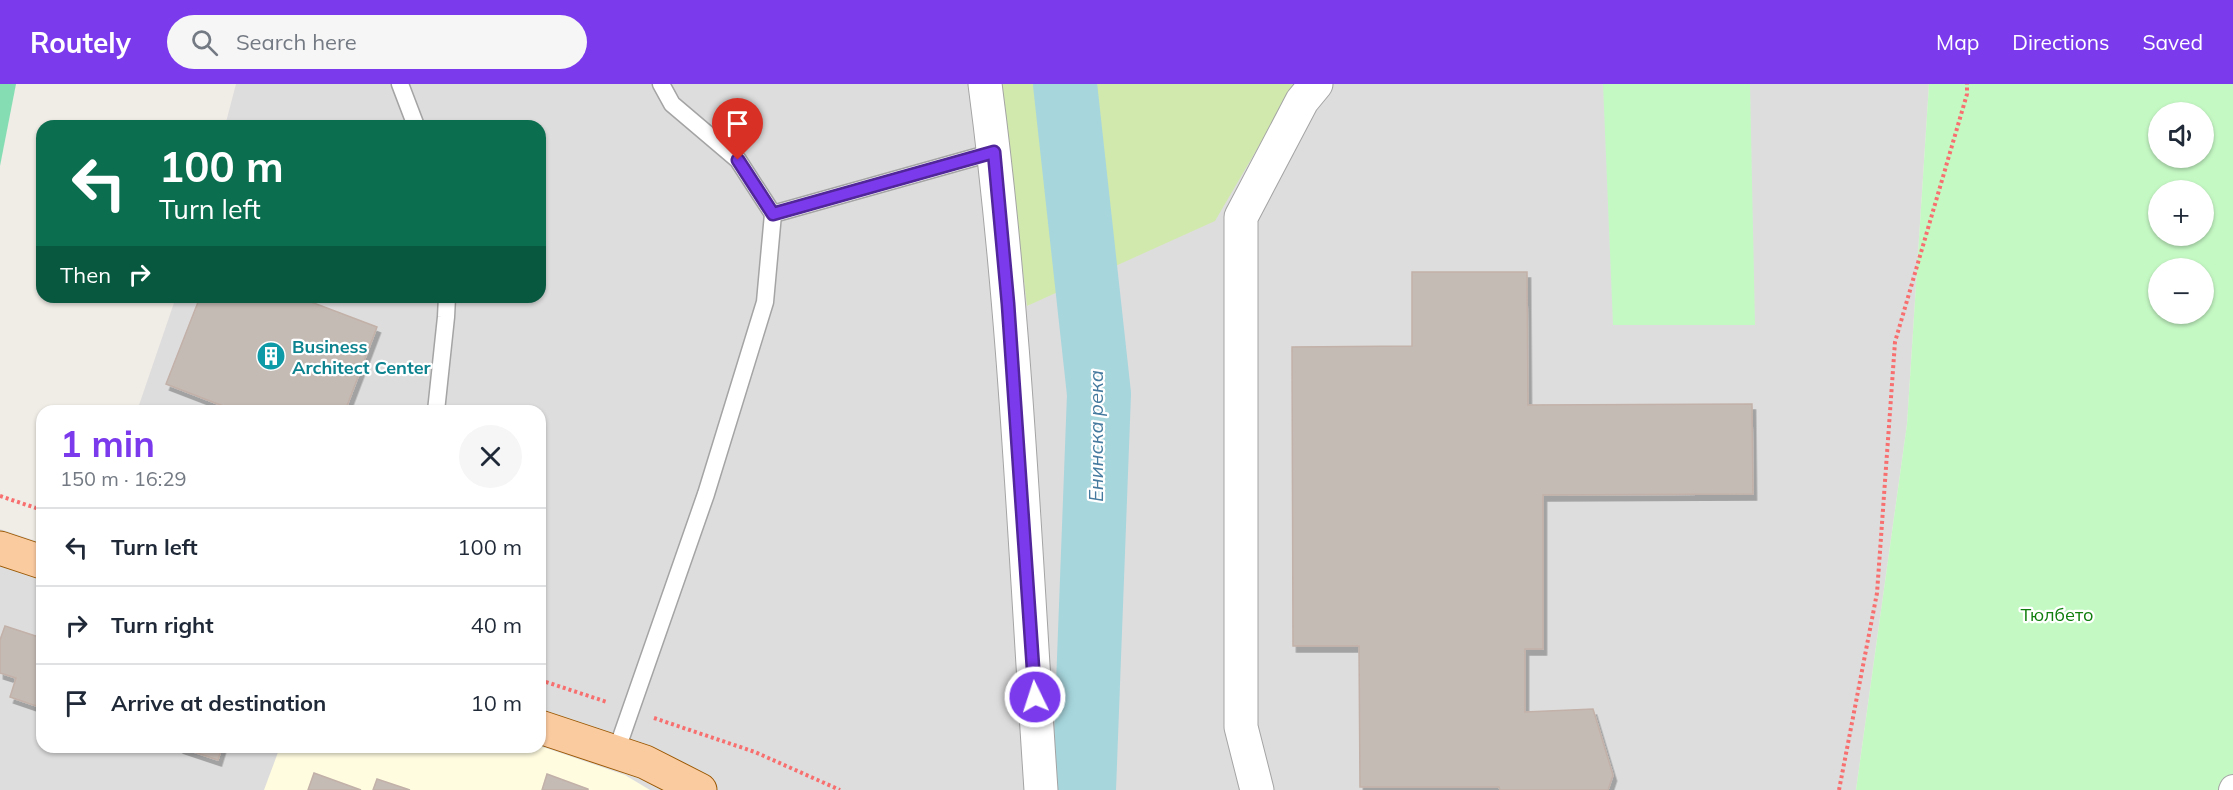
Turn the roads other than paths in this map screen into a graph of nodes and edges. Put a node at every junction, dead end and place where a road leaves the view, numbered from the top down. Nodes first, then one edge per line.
1 (400, 84) edge
2 (661, 84) edge
3 (985, 84) edge
4 (1316, 84) edge
5 (414, 120) edge
6 (994, 152) junction
7 (773, 214) junction
8 (447, 303) edge
9 (437, 405) edge
10 (0, 548) edge
11 (36, 560) edge
12 (546, 729) edge
13 (630, 757) junction
14 (700, 790) edge
15 (1041, 790) edge
16 (1257, 790) edge

1 - 5 lane
2 - 7 lane
3 - 6 street
4 - 16 street
6 - 7 lane
6 - 15 street
7 - 13 lane
8 - 9 lane
10 - 11 main road
12 - 13 main road
13 - 14 main road

